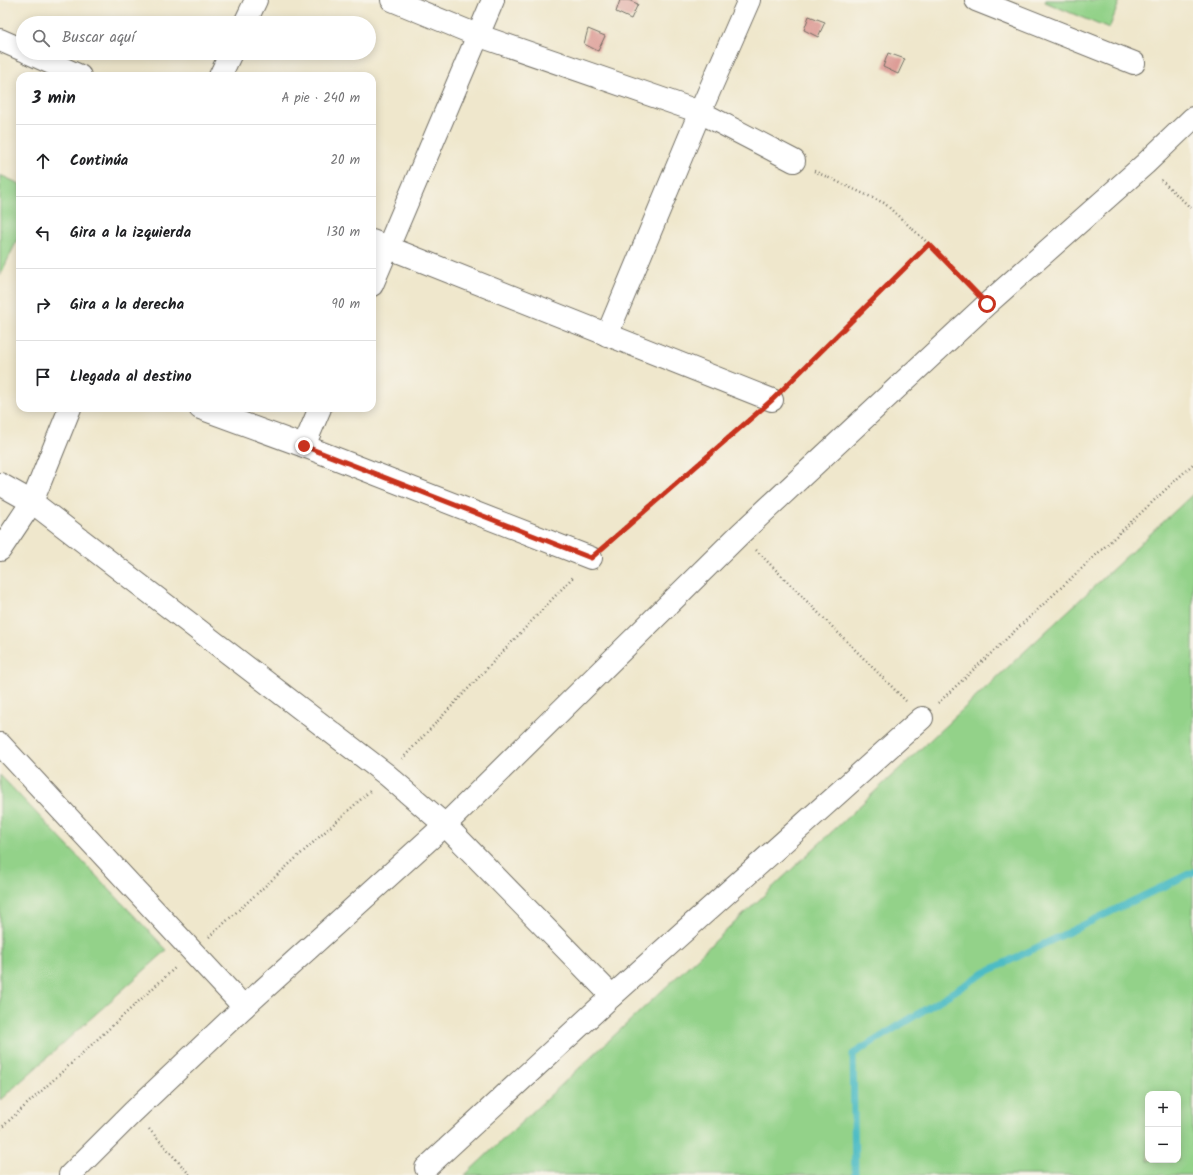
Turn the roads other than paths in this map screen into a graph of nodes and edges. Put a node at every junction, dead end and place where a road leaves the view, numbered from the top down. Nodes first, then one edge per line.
1 (256, 0) edge
2 (392, 0) edge
3 (493, 0) edge
4 (749, 0) edge
5 (976, 0) edge
6 (248, 16) edge
7 (478, 35) junction
8 (0, 40) edge
9 (16, 47) edge
10 (45, 60) edge
11 (228, 60) edge
12 (1134, 63) dead end
13 (71, 72) edge
14 (222, 72) edge
15 (700, 112) junction
16 (1193, 118) edge
17 (794, 161) road end
18 (380, 244) edge
19 (376, 264) edge
20 (607, 335) junction
21 (772, 400) road end
22 (68, 412) edge
23 (211, 412) edge
24 (318, 412) edge
25 (304, 446) junction
26 (0, 484) edge
27 (32, 502) junction
28 (0, 550) edge
29 (591, 558) road end
30 (922, 718) road end
31 (0, 744) edge
32 (445, 825) junction
33 (612, 996) junction
34 (244, 1006) junction
35 (426, 1168) dead end
36 (70, 1175) edge

1 - 6 street
2 - 7 street
3 - 7 street
4 - 15 street
5 - 12 street
7 - 15 street
7 - 18 street
8 - 9 street
10 - 13 street
11 - 14 street
15 - 17 street
15 - 20 street
16 - 32 street
18 - 19 street
18 - 20 street
20 - 21 street
22 - 27 street
23 - 25 street
24 - 25 street
25 - 29 street
26 - 27 street
27 - 28 street
27 - 32 street
30 - 33 street
31 - 34 street
32 - 33 street
32 - 34 street
33 - 35 street
34 - 36 street

